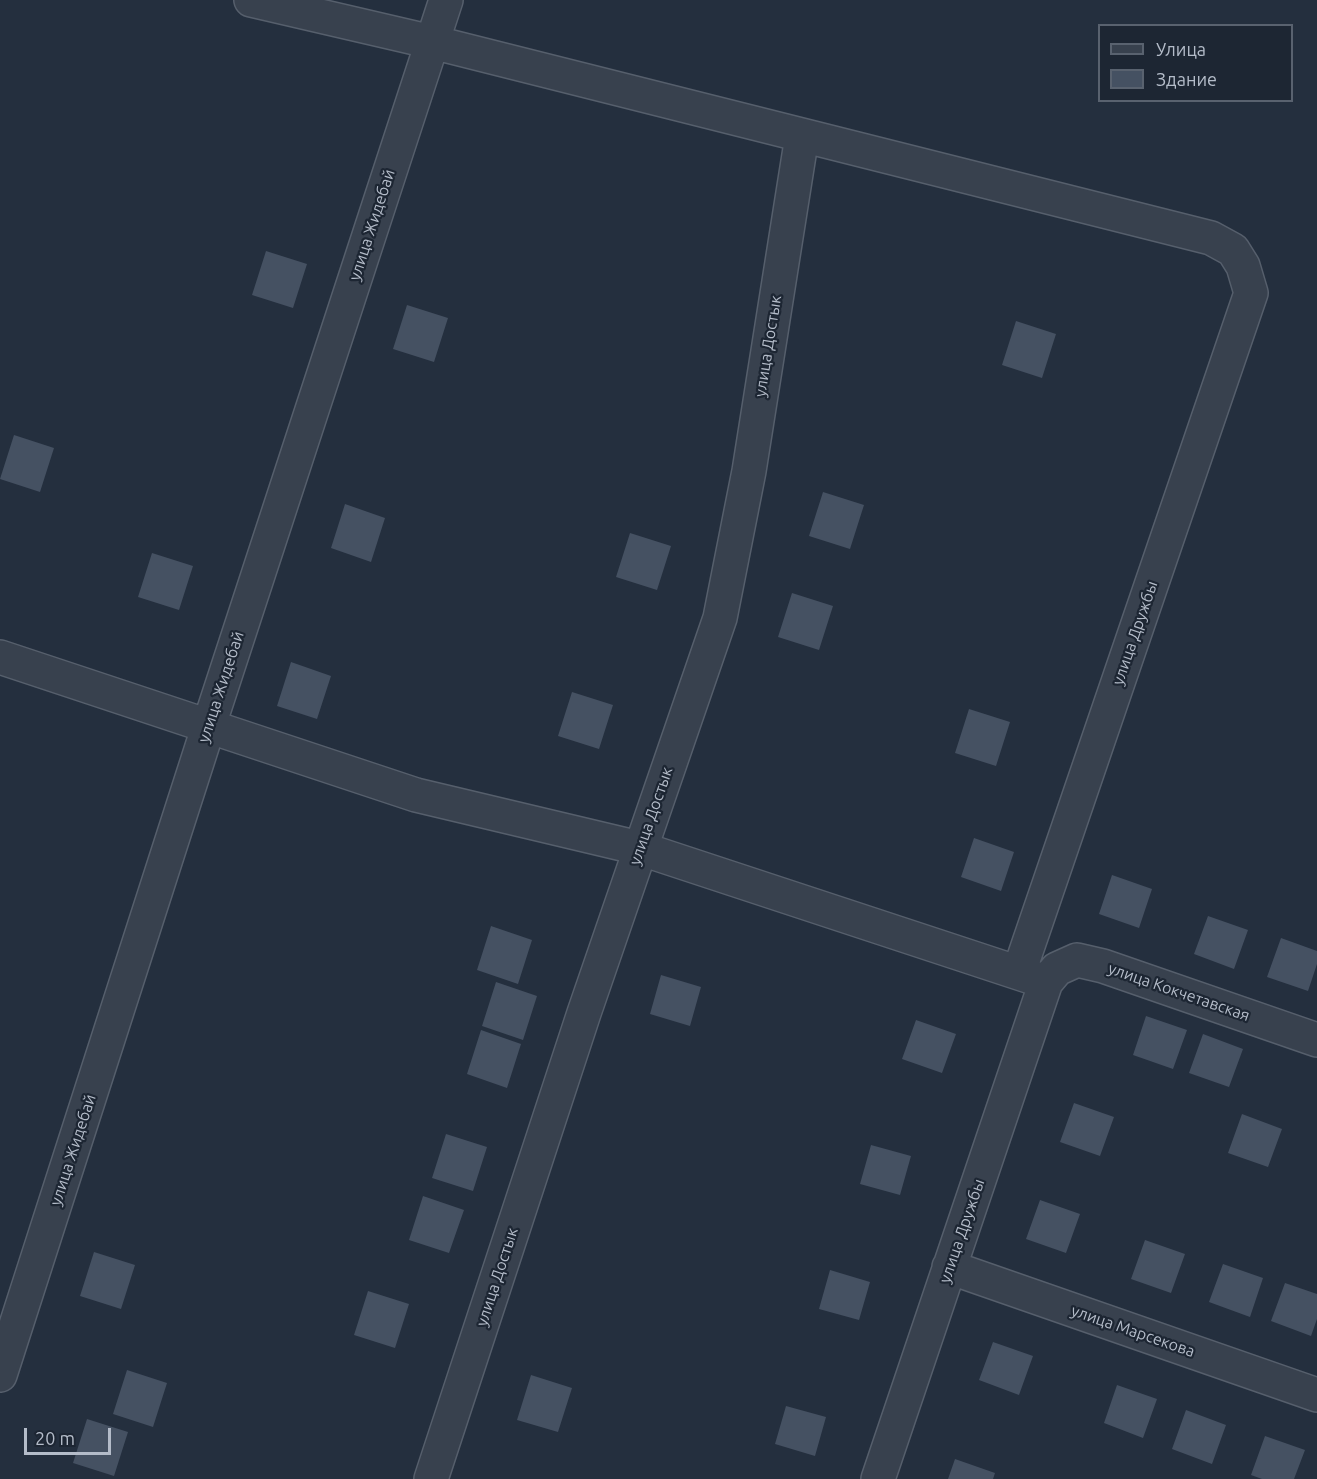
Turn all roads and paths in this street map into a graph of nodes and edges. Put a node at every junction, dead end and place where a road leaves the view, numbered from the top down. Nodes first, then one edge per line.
1 (251, 0) edge
2 (446, 0) edge
3 (432, 42) junction
4 (802, 136) junction
5 (0, 657) edge
6 (208, 725) junction
7 (639, 848) junction
8 (1032, 977) junction
9 (1317, 1040) edge
10 (949, 1267) junction
11 (0, 1375) edge
12 (1317, 1395) edge
13 (431, 1479) edge
14 (878, 1479) edge

1 - 3 street
2 - 3 street, улица Жидебай
3 - 4 street
3 - 6 street, улица Жидебай
4 - 7 street, улица Достык
4 - 8 street, улица Дружбы
5 - 6 street
6 - 7 street
6 - 11 street, улица Жидебай
7 - 8 street
7 - 13 street, улица Достык
8 - 9 street, улица Кокчетавская
8 - 10 street, улица Дружбы
10 - 12 street, улица Марсекова
10 - 14 street, улица Дружбы

